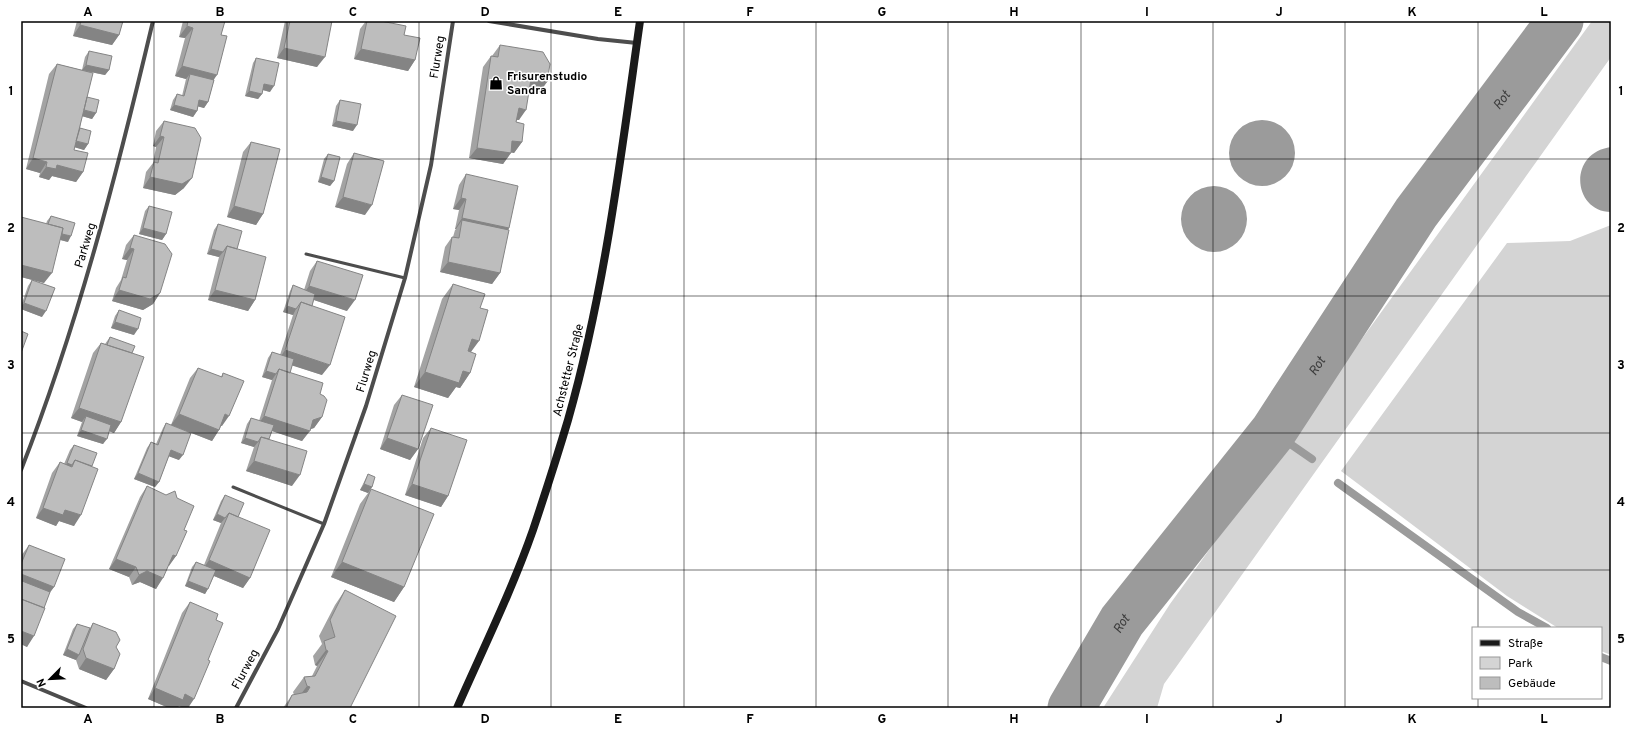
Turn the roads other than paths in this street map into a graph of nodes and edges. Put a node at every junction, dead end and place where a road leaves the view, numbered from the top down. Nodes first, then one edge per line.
1 (153, 21) edge
2 (453, 21) edge
3 (489, 21) edge
4 (640, 21) edge
5 (637, 43) junction
6 (306, 254) dead end
7 (405, 278) junction
8 (21, 470) edge
9 (233, 487) dead end
10 (324, 524) junction
11 (21, 681) edge
12 (86, 708) edge
13 (236, 708) edge
14 (457, 708) edge

1 - 8 street, Parkweg
2 - 7 street, Flurweg
3 - 5 street
4 - 5 main road, Achstetter Straße
5 - 14 main road, Achstetter Straße
6 - 7 lane
7 - 10 street, Flurweg
9 - 10 lane
10 - 13 street, Flurweg
11 - 12 street

